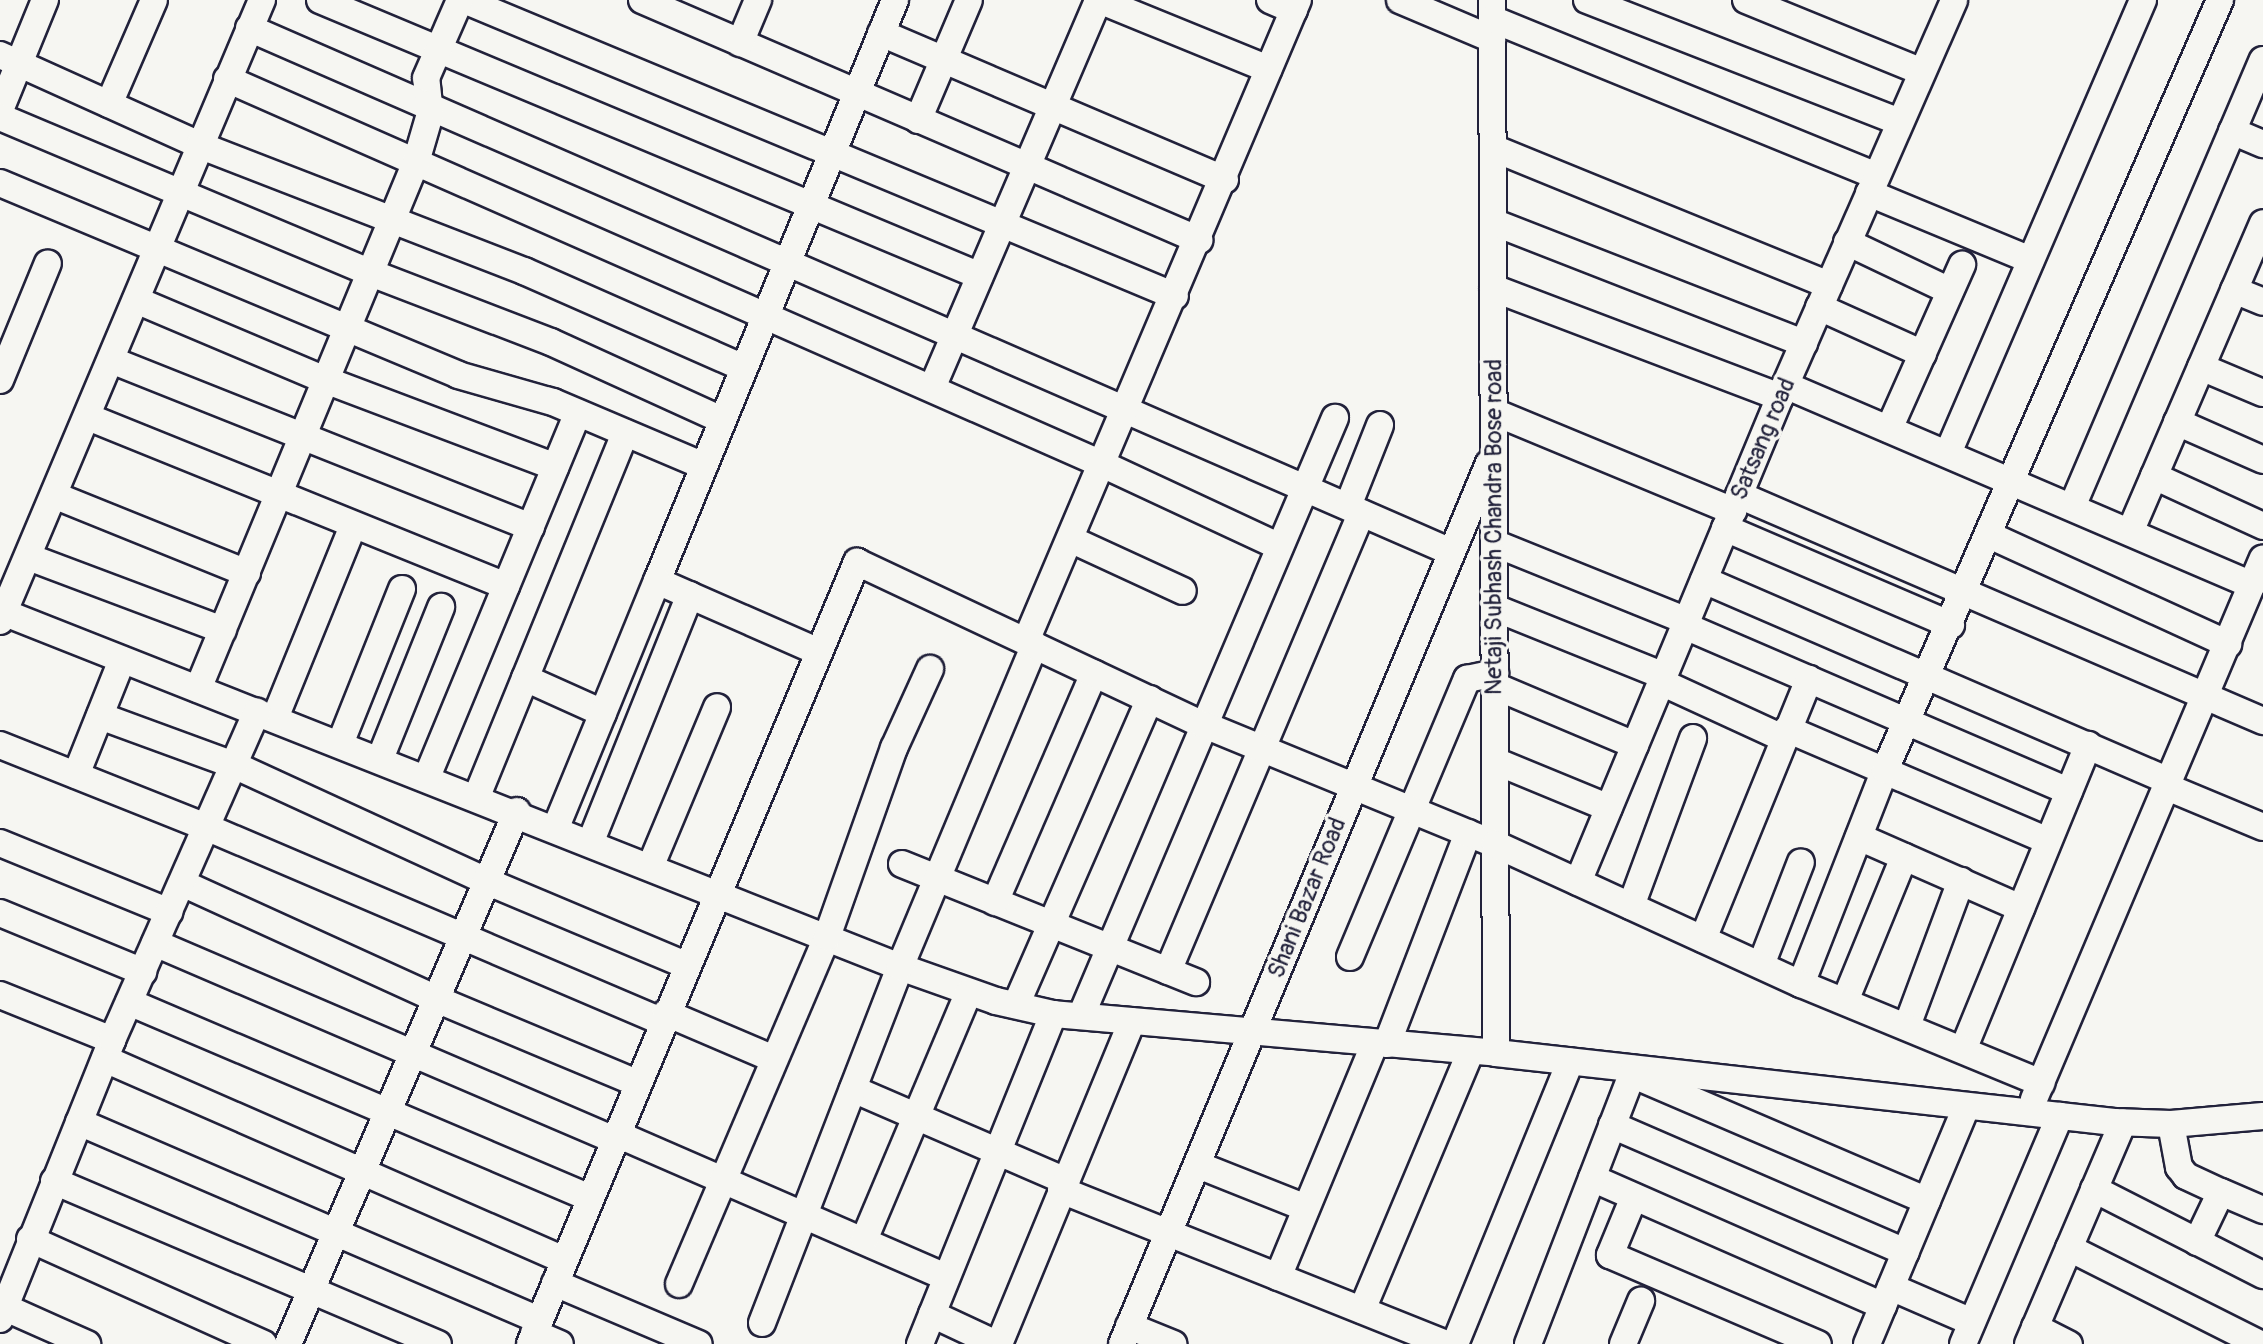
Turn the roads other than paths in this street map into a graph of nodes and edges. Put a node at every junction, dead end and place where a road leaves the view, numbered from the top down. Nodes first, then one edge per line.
1 (45, 0) edge
2 (154, 0) edge
3 (262, 0) edge
4 (320, 0) edge
5 (462, 0) edge
6 (642, 0) edge
7 (758, 0) edge
8 (895, 0) edge
9 (969, 0) edge
10 (1098, 0) edge
11 (1400, 0) edge
12 (1589, 0) edge
13 (1746, 0) edge
14 (1954, 0) edge
15 (2143, 0) edge
16 (2220, 0) edge
17 (1288, 3) edge
18 (1492, 19) edge
19 (249, 28) junction
20 (881, 33) junction
21 (740, 43) junction
22 (439, 50) junction
23 (10, 59) edge
24 (944, 59) junction
25 (2263, 60) edge
26 (1268, 69) junction
27 (1922, 72) junction
28 (227, 79) junction
29 (857, 94) junction
30 (428, 102) junction
31 (109, 104) junction
32 (1053, 105) junction
33 (0, 110) edge
34 (0, 117) edge
35 (918, 120) junction
36 (1900, 122) junction
37 (2232, 131) junction
38 (2263, 144) edge
39 (199, 145) junction
40 (1493, 148) junction
41 (832, 153) junction
42 (416, 162) junction
43 (1027, 165) junction
44 (1225, 180) junction
45 (0, 183) edge
46 (1873, 185) junction
47 (180, 194) junction
48 (811, 204) junction
49 (392, 222) junction
50 (1003, 222) junction
51 (1493, 222) junction
52 (2263, 223) edge
53 (1199, 240) junction
54 (1847, 242) junction
55 (156, 250) junction
56 (2031, 260) junction
57 (787, 261) junction
58 (48, 263) dead end
59 (1962, 265) dead end
60 (371, 273) junction
61 (980, 276) junction
62 (1493, 288) junction
63 (2234, 290) junction
64 (1950, 291) junction
65 (1175, 296) junction
66 (1824, 296) junction
67 (136, 300) junction
68 (2263, 302) edge
69 (765, 315) junction
70 (348, 330) junction
71 (955, 333) junction
72 (1804, 343) junction
73 (1923, 354) junction
74 (111, 360) junction
75 (2201, 367) junction
76 (744, 368) junction
77 (0, 380) edge
78 (328, 381) junction
79 (932, 388) junction
80 (1783, 391) junction
81 (2263, 393) edge
82 (1126, 409) junction
83 (1494, 412) junction
84 (578, 413) junction
85 (88, 417) junction
86 (1335, 418) dead end
87 (722, 420) junction
88 (2177, 422) junction
89 (1380, 425) dead end
90 (1889, 429) junction
91 (625, 433) junction
92 (305, 435) junction
93 (1494, 453) junction
94 (1948, 453) junction
95 (2263, 460) edge
96 (1102, 464) junction
97 (704, 466) junction
98 (555, 467) junction
99 (2154, 476) junction
100 (2012, 481) junction
101 (1306, 488) junction
102 (56, 496) junction
103 (279, 497) junction
104 (2072, 507) junction
105 (1354, 510) junction
106 (1732, 512) junction
107 (353, 526) junction
108 (2263, 526) edge
109 (531, 527) junction
110 (2130, 532) junction
111 (1989, 535) junction
112 (1070, 539) junction
113 (1494, 543) junction
114 (1280, 547) junction
115 (1451, 552) junction
116 (31, 558) junction
117 (2263, 558) edge
118 (247, 573) junction
119 (1704, 580) junction
120 (657, 581) junction
121 (506, 586) junction
122 (402, 589) dead end
123 (1183, 591) dead end
124 (1964, 593) junction
125 (690, 595) junction
126 (2252, 604) edge
127 (441, 607) dead end
128 (1495, 608) junction
129 (1, 615) edge
130 (1686, 623) junction
131 (1951, 625) junction
132 (223, 630) junction
133 (1031, 643) junction
134 (2228, 644) junction
135 (819, 652) junction
136 (122, 660) junction
137 (930, 669) dead end
138 (1094, 673) junction
139 (1929, 675) junction
140 (525, 678) junction
141 (1663, 679) junction
142 (1809, 679) junction
143 (1495, 680) junction
144 (198, 689) junction
145 (2205, 698) junction
146 (1150, 699) junction
147 (717, 707) dead end
148 (603, 713) junction
149 (266, 715) junction
150 (100, 716) junction
151 (1908, 720) junction
152 (2263, 721) edge
153 (1202, 724) junction
154 (1785, 734) junction
155 (1693, 738) dead end
156 (340, 744) junction
157 (0, 745) edge
158 (1635, 745) junction
159 (2088, 745) junction
160 (1262, 749) junction
161 (380, 759) junction
162 (1495, 761) junction
163 (234, 765) junction
164 (1885, 770) junction
165 (76, 775) junction
166 (427, 777) junction
167 (2168, 784) junction
168 (1352, 787) junction
169 (2069, 791) junction
170 (477, 796) junction
171 (1609, 808) junction
172 (1410, 810) junction
173 (517, 811) junction
174 (206, 827) junction
175 (556, 827) junction
176 (2263, 827) edge
177 (1468, 833) junction
178 (1859, 837) junction
179 (591, 841) junction
180 (2048, 841) junction
181 (0, 843) edge
182 (1495, 844) junction
183 (1904, 857) junction
184 (1801, 862) dead end
185 (902, 864) dead end
186 (651, 865) junction
187 (937, 879) junction
188 (486, 881) junction
189 (1961, 881) junction
190 (1578, 882) junction
191 (182, 883) junction
192 (716, 892) junction
193 (995, 902) junction
194 (1631, 906) junction
195 (2021, 908) junction
196 (169, 912) junction
197 (0, 913) edge
198 (1049, 924) junction
199 (827, 937) junction
200 (461, 939) junction
201 (1703, 939) junction
202 (155, 943) junction
203 (1109, 948) junction
204 (1350, 957) dead end
205 (686, 965) junction
206 (1761, 965) junction
207 (900, 967) junction
208 (1168, 971) junction
209 (143, 972) junction
210 (1196, 982) dead end
211 (1801, 984) junction
212 (969, 992) junction
213 (0, 995) edge
214 (436, 999) junction
215 (1845, 1001) junction
216 (129, 1002) junction
217 (1016, 1005) junction
218 (1053, 1014) junction
219 (1081, 1016) junction
220 (665, 1018) junction
221 (1132, 1021) junction
222 (1907, 1026) junction
223 (1255, 1032) junction
224 (1381, 1043) junction
225 (109, 1050) junction
226 (1963, 1050) junction
227 (1484, 1052) junction
228 (411, 1056) junction
229 (774, 1059) junction
230 (1570, 1062) junction
231 (1633, 1072) junction
232 (637, 1083) junction
233 (2041, 1083) junction
234 (853, 1089) junction
235 (1966, 1107) junction
236 (2029, 1113) junction
237 (386, 1114) junction
238 (2060, 1116) junction
239 (2263, 1116) edge
240 (916, 1118) junction
241 (79, 1122) junction
242 (2123, 1122) junction
243 (2171, 1124) junction
244 (1612, 1125) junction
245 (615, 1137) junction
246 (998, 1151) junction
247 (1198, 1165) junction
248 (361, 1172) junction
249 (1592, 1178) junction
250 (54, 1181) junction
251 (721, 1181) junction
252 (1064, 1186) junction
253 (2094, 1189) junction
254 (2221, 1192) junction
255 (1634, 1197) junction
256 (590, 1198) junction
257 (1927, 1201) junction
258 (1306, 1208) junction
259 (2263, 1210) edge
260 (803, 1214) junction
261 (336, 1232) junction
262 (1169, 1233) junction
263 (30, 1239) junction
264 (864, 1240) junction
265 (2197, 1242) junction
266 (2069, 1248) junction
267 (1906, 1252) junction
268 (9, 1262) edge
269 (560, 1271) junction
270 (2263, 1275) edge
271 (946, 1277) junction
272 (1278, 1277) junction
273 (679, 1284) dead end
274 (310, 1291) junction
275 (1887, 1296) junction
276 (1641, 1301) dead end
277 (1362, 1310) junction
278 (3, 1314) edge
279 (932, 1314) junction
280 (762, 1323) dead end
281 (534, 1332) edge
282 (1967, 1333) edge
283 (1126, 1335) edge
284 (2032, 1335) edge
285 (2242, 1341) edge
286 (87, 1344) edge
287 (264, 1344) edge
288 (288, 1344) edge
289 (438, 1344) edge
290 (560, 1344) edge
291 (699, 1344) edge
292 (920, 1344) edge
293 (998, 1344) edge
294 (1173, 1344) edge
295 (1446, 1344) edge
296 (1455, 1344) edge
297 (1528, 1344) edge
298 (1623, 1344) edge
299 (1818, 1344) edge
300 (1867, 1344) edge
301 (2069, 1344) edge

1 - 23 street
2 - 31 street
3 - 19 street
4 - 22 street
5 - 22 street
5 - 41 street
6 - 21 street
7 - 21 street
8 - 20 street
9 - 24 street
10 - 26 street
10 - 32 street
11 - 18 street
12 - 36 street
13 - 27 street
14 - 27 street, Satsang road
15 - 56 street
16 - 100 street
17 - 26 street
18 - 40 street, Netaji Subhash Chandra Bose road
18 - 46 street
19 - 28 street
19 - 30 street
20 - 24 street
20 - 29 street
21 - 29 street
22 - 30 street
22 - 48 street
23 - 31 street
23 - 33 street
24 - 32 street
24 - 35 street
25 - 37 street
26 - 44 street
27 - 36 street, Satsang road
28 - 39 street
28 - 42 street
29 - 35 street
29 - 41 street
30 - 42 street
30 - 57 street
31 - 39 street
32 - 43 street
32 - 44 street
34 - 47 street
35 - 43 street
36 - 46 street, Satsang road
37 - 38 street
37 - 104 street
39 - 47 street
39 - 49 street
40 - 51 street, Netaji Subhash Chandra Bose road
40 - 66 street
41 - 48 street
41 - 50 street
42 - 49 street
42 - 69 street
43 - 50 street
43 - 53 street
44 - 53 street
45 - 55 street
46 - 54 street, Satsang road
46 - 56 street
47 - 55 street
47 - 60 street
48 - 57 street
48 - 61 street
49 - 60 street
49 - 76 street
50 - 61 street
50 - 65 street
51 - 62 street, Netaji Subhash Chandra Bose road
51 - 72 street
52 - 63 street
53 - 65 street
54 - 64 street
54 - 66 street, Satsang road
55 - 67 street
55 - 70 street
56 - 94 street
57 - 69 street
57 - 71 street
58 - 77 street
59 - 64 street
60 - 70 street
60 - 87 street
61 - 71 street
62 - 80 street
62 - 83 street, Netaji Subhash Chandra Bose road
63 - 68 street
63 - 75 street
64 - 73 street
65 - 82 street
66 - 72 street, Satsang road
66 - 73 street
67 - 74 street
67 - 78 street
69 - 76 street
69 - 79 street
70 - 78 street
70 - 84 street
71 - 79 street
71 - 82 street
72 - 80 street, Satsang road
73 - 90 street
74 - 85 street
74 - 92 street
75 - 81 street
75 - 88 street
76 - 87 street
78 - 92 street
78 - 98 street
79 - 96 street
80 - 90 street
80 - 106 street, Satsang road
82 - 96 street
82 - 101 street
83 - 93 street, Netaji Subhash Chandra Bose road
83 - 106 street
84 - 91 street
84 - 98 street
85 - 102 street
85 - 103 street
86 - 101 street
87 - 97 street
88 - 95 street
88 - 99 street
89 - 105 street
90 - 94 street
91 - 97 street
91 - 140 street
92 - 103 street
92 - 109 street
93 - 113 street, Netaji Subhash Chandra Bose road
93 - 115 street, Shani Bazar Road
94 - 100 street
96 - 112 street
96 - 114 street
97 - 120 street
98 - 109 street
99 - 108 street
99 - 110 street
100 - 104 street
100 - 111 street
101 - 105 street
101 - 114 street
102 - 116 street
102 - 118 street
103 - 107 street
103 - 118 street
104 - 110 street
105 - 115 street
105 - 160 street
106 - 119 street, Satsang road
106 - 124 street
106 - 131 street
107 - 121 street
107 - 149 street
109 - 121 street
110 - 126 street
111 - 124 street
111 - 134 street
112 - 123 street
112 - 133 street
113 - 128 street, Netaji Subhash Chandra Bose road
113 - 130 street
114 - 153 street
115 - 168 street, Shani Bazar Road
116 - 129 street
116 - 132 street
117 - 126 street
118 - 132 street
119 - 130 street, Satsang road
119 - 139 street
120 - 125 street
120 - 148 street
121 - 166 street
122 - 156 street
124 - 131 street
124 - 145 street
125 - 135 street
125 - 179 street
126 - 134 street
127 - 161 street
128 - 141 street
128 - 143 street, Netaji Subhash Chandra Bose road
129 - 136 street
130 - 141 street, Satsang road
130 - 142 street
131 - 139 street
132 - 144 street
133 - 135 street
133 - 138 street
133 - 187 street
134 - 145 street
135 - 192 street
136 - 144 street
136 - 150 street
137 - 199 street
138 - 146 street
138 - 193 street
139 - 151 street
139 - 159 street
140 - 148 street
140 - 170 street
141 - 154 street
141 - 158 street, Satsang road
142 - 151 street
142 - 154 street
143 - 158 street
143 - 162 street, Netaji Subhash Chandra Bose road
143 - 172 street
144 - 149 street
145 - 152 street
145 - 167 street
146 - 153 street
146 - 198 street
147 - 186 street
148 - 175 street
149 - 156 street
149 - 163 street
150 - 163 street
150 - 165 street
151 - 164 street
151 - 169 street
153 - 160 street
153 - 203 street
154 - 164 street
154 - 201 street
155 - 194 street
156 - 161 street
157 - 165 street
158 - 171 street, Satsang road
159 - 167 street
159 - 169 street
160 - 168 street
160 - 208 street
161 - 166 street
162 - 171 street
162 - 182 street, Netaji Subhash Chandra Bose road
163 - 174 street
163 - 188 street
164 - 178 street
164 - 180 street
165 - 174 street
166 - 170 street
167 - 176 street
167 - 233 street
168 - 172 street
168 - 223 street, Shani Bazar Road
169 - 180 street
170 - 173 street
171 - 190 street, Satsang road
172 - 177 street
172 - 204 street
173 - 175 street
173 - 188 street
174 - 191 street
174 - 200 street
175 - 179 street
177 - 182 street
177 - 224 street
178 - 183 street
178 - 211 street
179 - 186 street
180 - 195 street
181 - 196 street
182 - 190 street
182 - 227 street, Netaji Subhash Chandra Bose road
183 - 189 street
183 - 215 street
184 - 206 street
185 - 187 street
186 - 192 street
187 - 193 street
187 - 207 street
188 - 200 street
188 - 205 street
189 - 195 street
189 - 222 street
190 - 194 street
191 - 196 street
191 - 214 street
192 - 199 street
192 - 205 street
193 - 198 street
194 - 201 street
195 - 226 street
196 - 202 street
197 - 209 street
198 - 203 street
198 - 217 street
199 - 207 street
199 - 229 street
200 - 214 street
200 - 220 street
201 - 206 street
202 - 209 street
202 - 228 street
203 - 208 street
203 - 219 street
205 - 220 street
206 - 211 street
207 - 212 street
207 - 234 street
208 - 210 street
209 - 216 street
211 - 215 street
212 - 217 street
212 - 240 street
213 - 225 street
214 - 228 street
214 - 232 street
215 - 222 street
216 - 225 street
216 - 237 street
217 - 218 street
218 - 219 street
218 - 246 street
219 - 221 street
220 - 229 street
220 - 232 street
221 - 223 street
221 - 252 street
222 - 226 street
223 - 224 street
223 - 247 street, Shani Bazar Road
224 - 227 street
224 - 258 street
225 - 241 street
225 - 248 street
226 - 233 street
227 - 230 street
227 - 277 street
228 - 237 street
228 - 245 street
229 - 251 street
230 - 231 street
230 - 296 street
231 - 235 street
231 - 244 street
231 - 257 street
232 - 245 street
233 - 236 street
234 - 240 street
234 - 260 street
235 - 236 street
235 - 257 street
236 - 238 street
237 - 248 street
237 - 256 street
238 - 242 street
238 - 282 street
239 - 243 street
240 - 246 street
240 - 264 street
241 - 250 street
241 - 261 street
242 - 243 street
242 - 253 street
243 - 254 street
244 - 249 street
244 - 267 street
245 - 251 street
245 - 256 street
246 - 252 street
246 - 271 street
247 - 258 street
247 - 262 street, Shani Bazar Road
248 - 261 street
248 - 269 street
249 - 255 street
249 - 297 street
250 - 263 street
250 - 274 street
251 - 260 street
251 - 273 street
252 - 262 street
252 - 293 street
253 - 265 street
253 - 266 street
254 - 259 street
254 - 265 street
255 - 275 street
255 - 299 street
256 - 269 street
257 - 267 street
258 - 272 street
260 - 264 street
260 - 280 street
261 - 274 street
261 - 281 street
262 - 272 street
262 - 283 street, Shani Bazar Road
263 - 268 street
263 - 287 street
264 - 271 street
265 - 270 street
266 - 284 street
266 - 285 street
267 - 275 street
268 - 278 street
269 - 281 street
269 - 291 street
271 - 279 street
272 - 277 street
274 - 288 street
274 - 289 street
275 - 282 street
275 - 300 street
276 - 298 street
277 - 295 street
278 - 286 street
279 - 292 street
279 - 293 street
281 - 290 street
283 - 294 street
284 - 301 street

